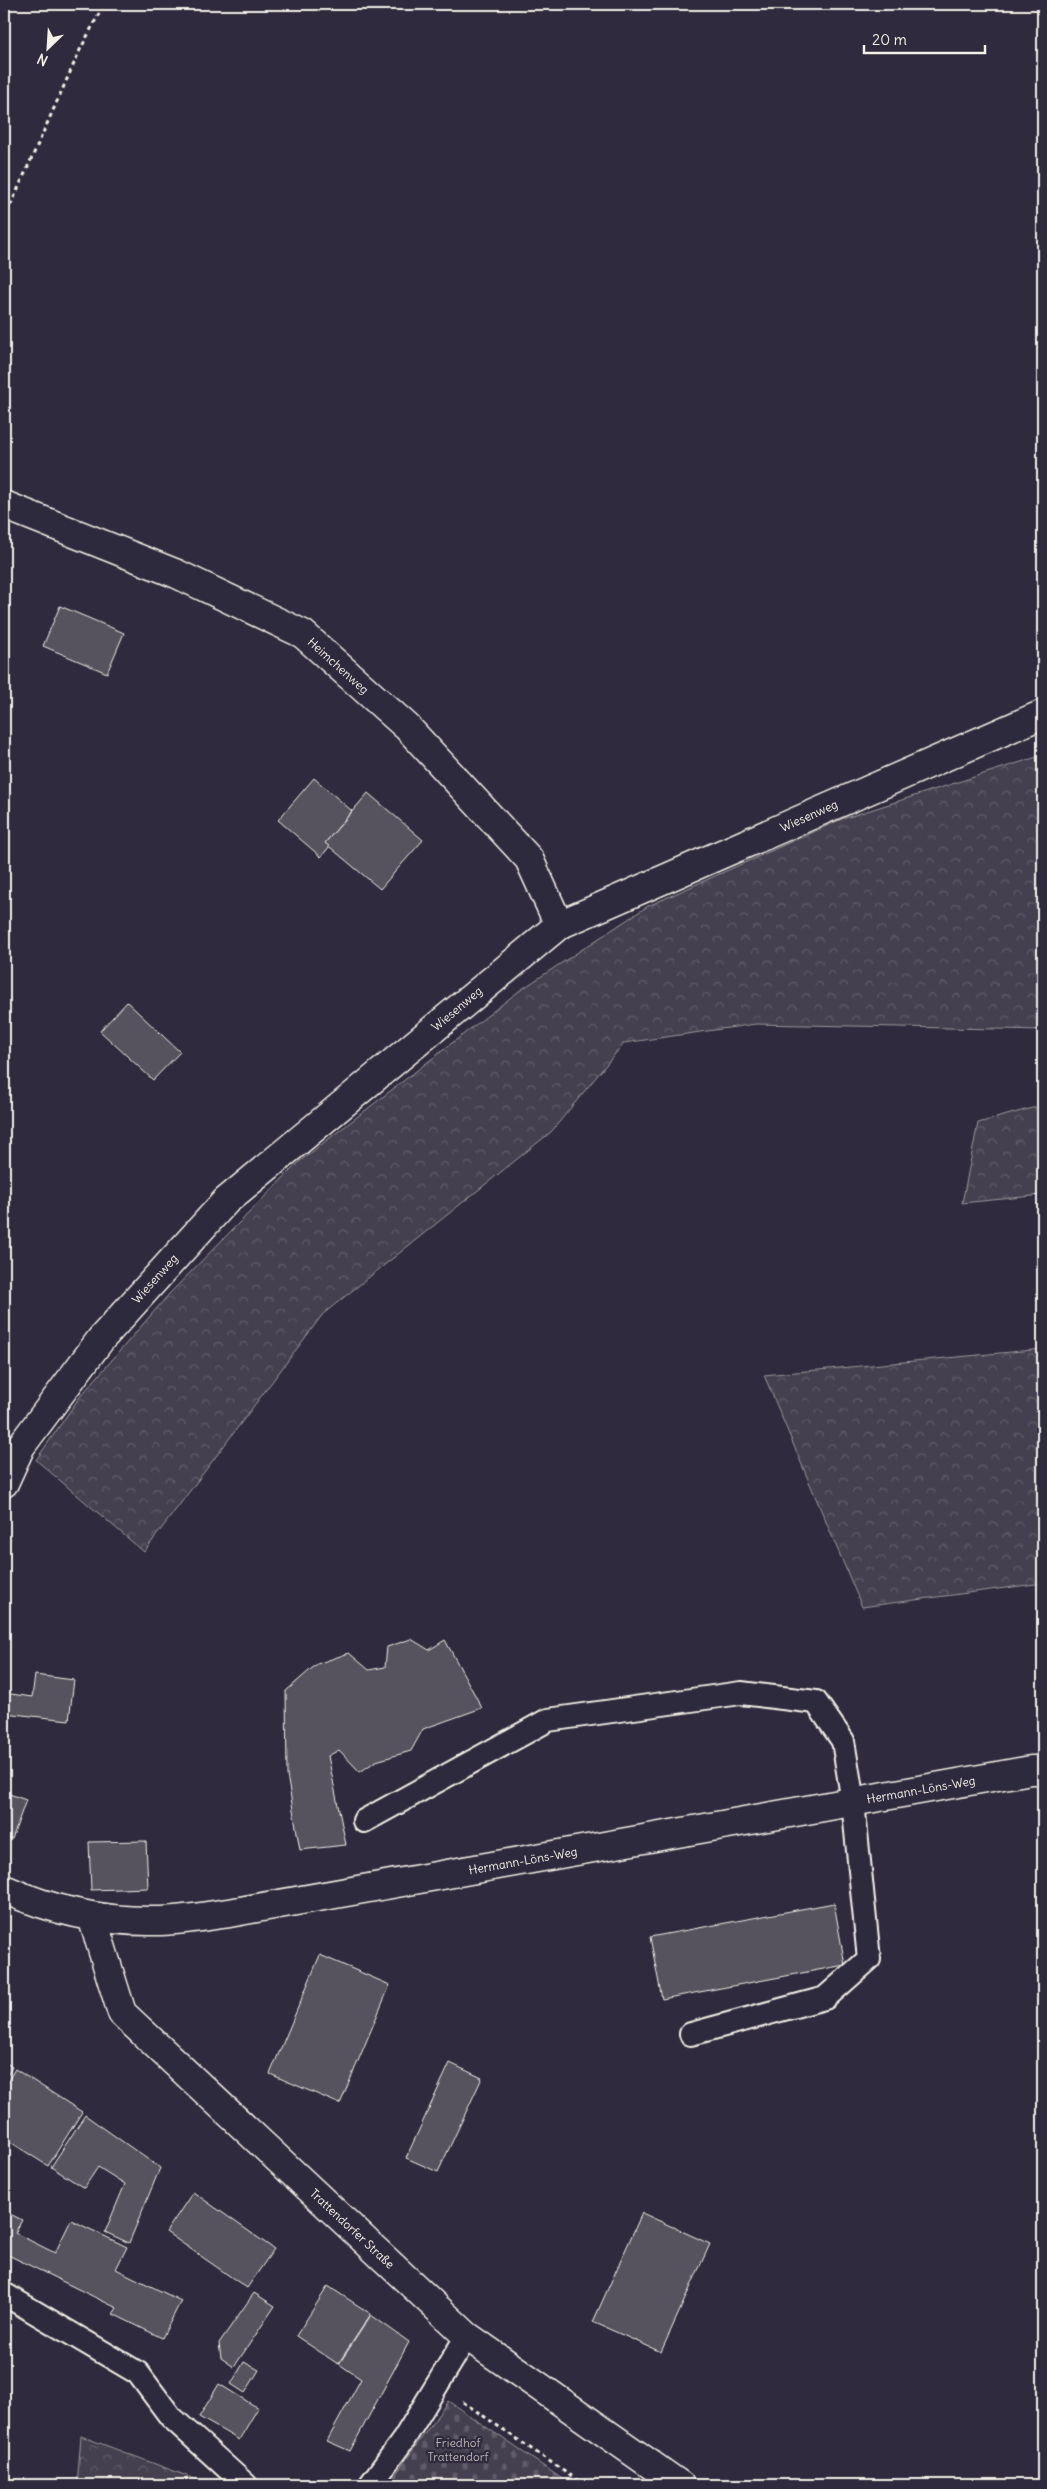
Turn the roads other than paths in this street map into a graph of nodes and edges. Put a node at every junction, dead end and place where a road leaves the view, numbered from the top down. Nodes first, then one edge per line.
1 (4, 505) edge
2 (1043, 714) edge
3 (559, 925) junction
4 (4, 1483) edge
5 (1043, 1770) edge
6 (854, 1802) junction
7 (364, 1821) dead end
8 (4, 1889) edge
9 (92, 1917) junction
10 (691, 2034) dead end
11 (4, 2294) edge
12 (467, 2336) junction
13 (246, 2485) edge
14 (370, 2485) edge
15 (680, 2485) edge

1 - 3 street, Heimchenweg
2 - 3 street, Wiesenweg
3 - 4 street, Wiesenweg
5 - 6 street, Hermann-Löns-Weg
6 - 7 lane
6 - 9 street, Hermann-Löns-Weg
6 - 10 lane
8 - 9 street, Hermann-Löns-Weg
9 - 12 street, Trattendorfer Straße
11 - 13 lane
12 - 14 lane
12 - 15 street, Trattendorfer Straße

